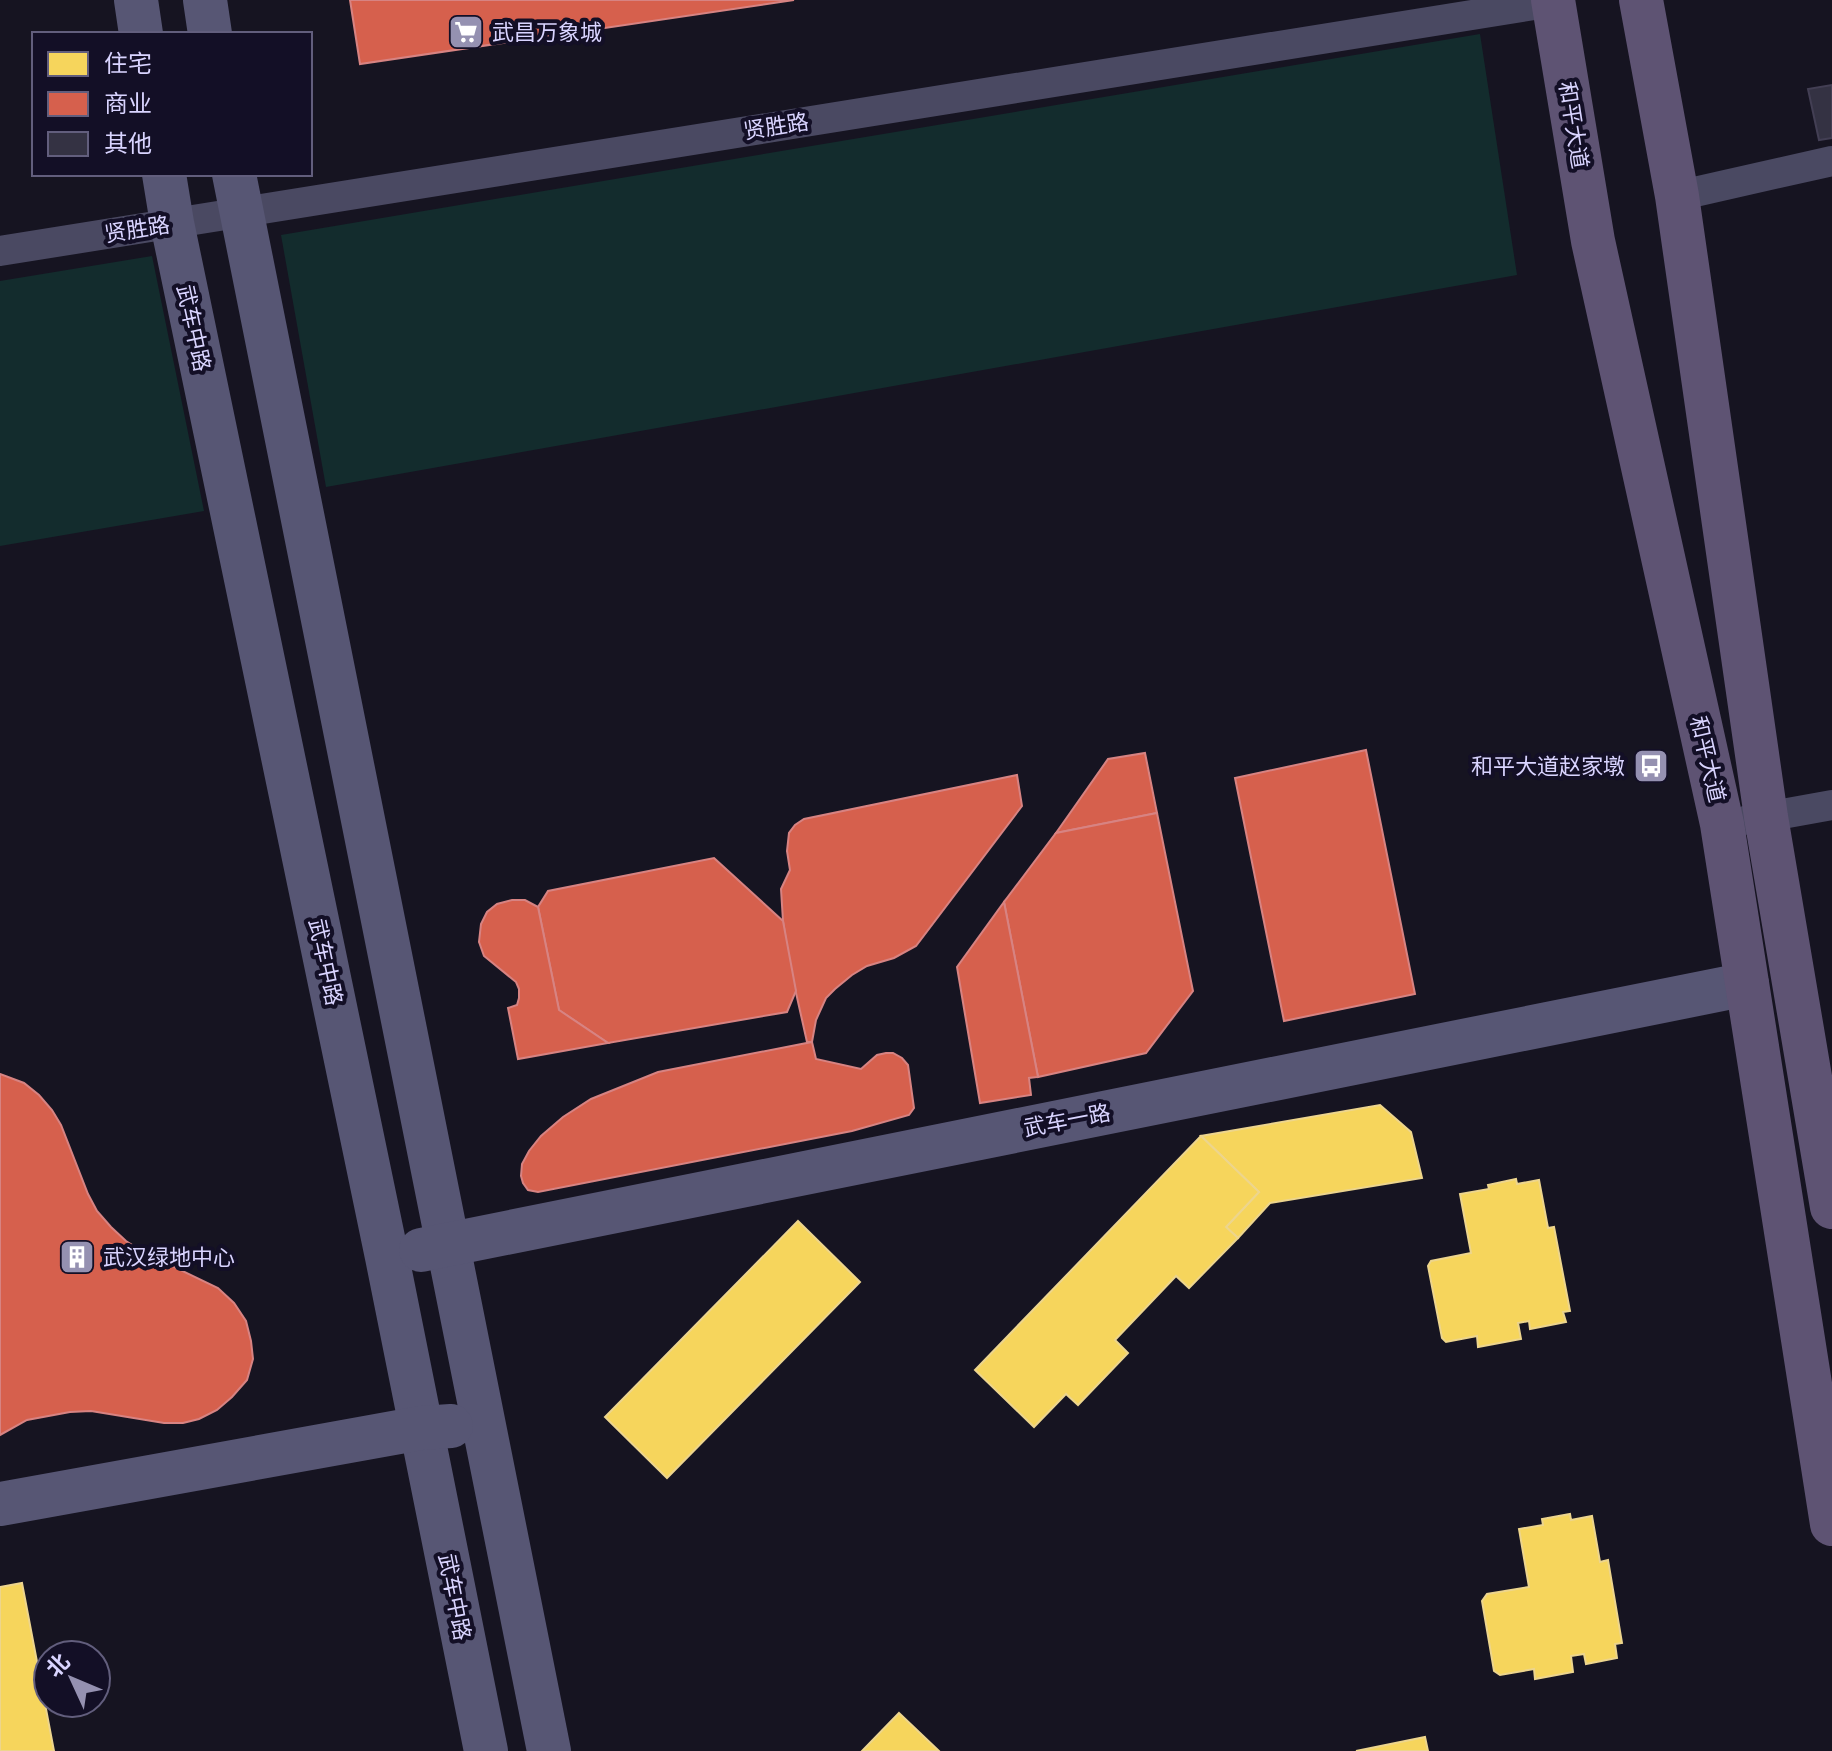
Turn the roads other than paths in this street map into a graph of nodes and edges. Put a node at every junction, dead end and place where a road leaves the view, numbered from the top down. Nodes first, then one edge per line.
1 (136, 0) edge
2 (205, 0) edge
3 (1641, 0) edge
4 (1553, 1) edge
5 (141, 32) edge
6 (210, 32) edge
7 (1832, 161) edge
8 (164, 176) edge
9 (238, 193) edge
10 (1677, 196) junction
11 (172, 223) junction
12 (0, 251) edge
13 (1832, 805) edge
14 (1766, 817) junction
15 (1722, 824) junction
16 (1747, 984) junction
17 (1832, 1207) edge
18 (447, 1245) junction
19 (387, 1257) junction
20 (483, 1423) junction
21 (421, 1428) junction
22 (0, 1504) edge
23 (1832, 1524) edge
24 (486, 1751) edge
25 (549, 1751) edge

1 - 5 street
2 - 6 street
3 - 10 main road, 和平大道
4 - 9 street, 贤胜路
4 - 15 main road, 和平大道
7 - 10 street
8 - 11 street, 武车中路
9 - 11 street, 贤胜路
9 - 18 street
10 - 14 main road, 和平大道
11 - 12 street, 贤胜路
11 - 19 street, 武车中路
13 - 14 street
14 - 15 street
14 - 17 main road, 和平大道
15 - 16 main road, 和平大道
16 - 18 street, 武车一路
16 - 23 main road, 和平大道
18 - 19 street, 武车一路
18 - 20 street
19 - 21 street, 武车中路
20 - 21 street
20 - 25 street
21 - 22 street
21 - 24 street, 武车中路

